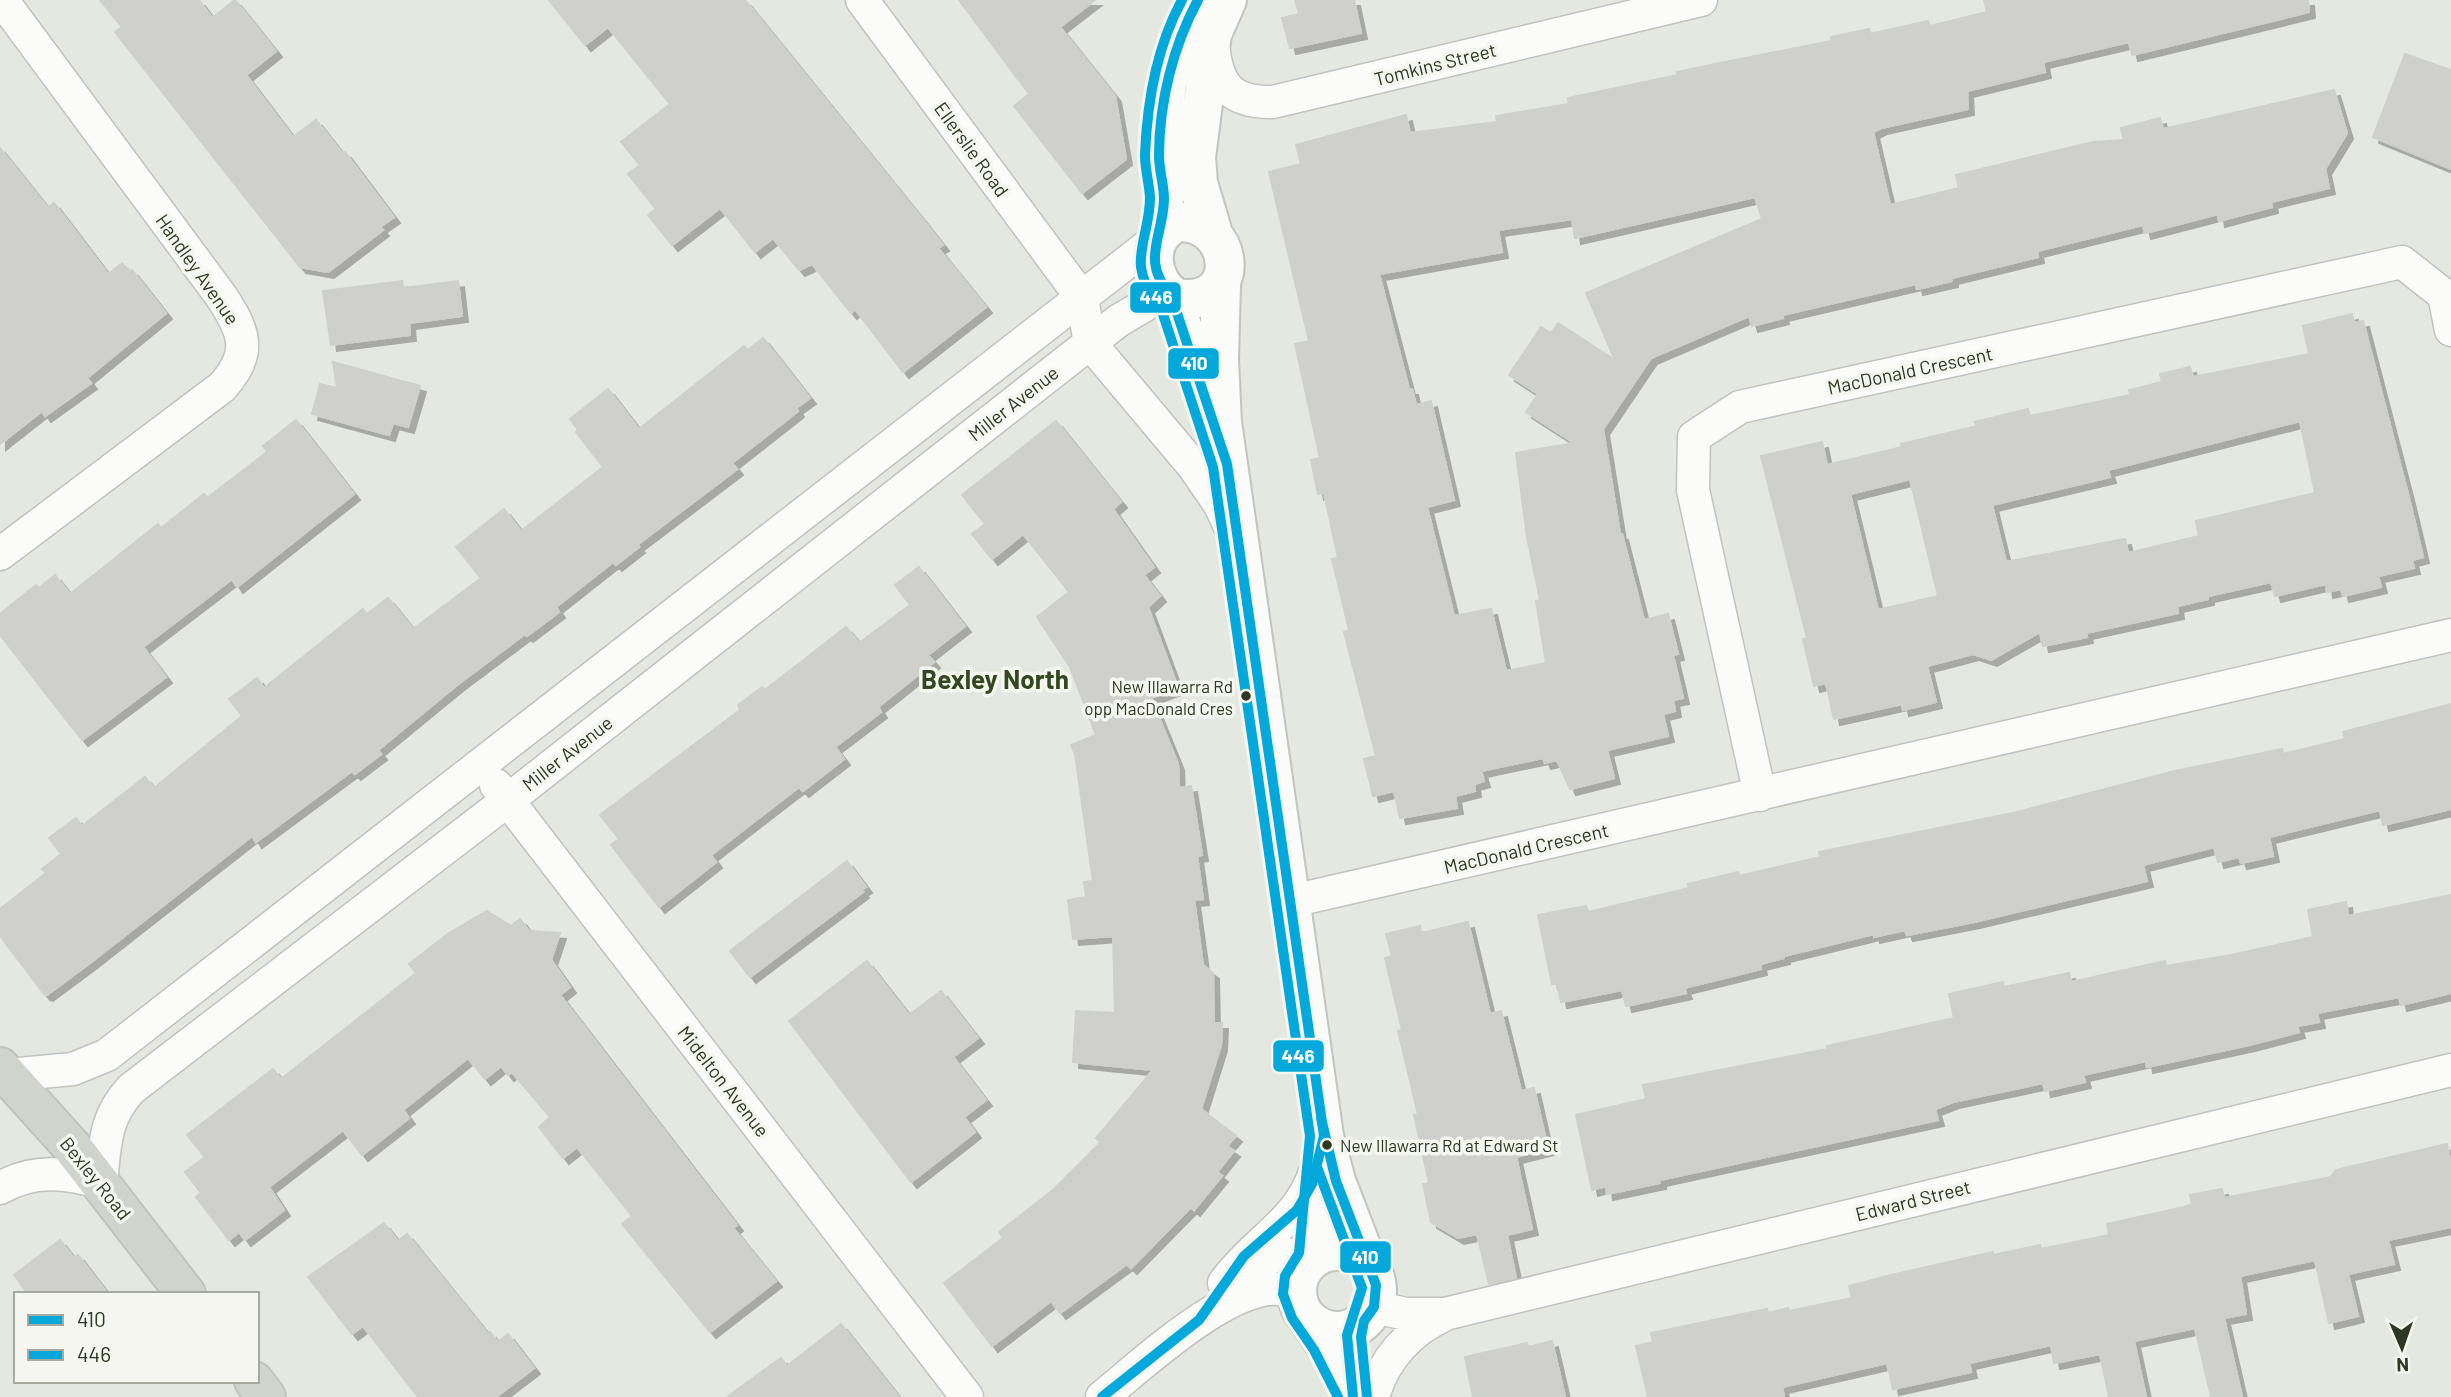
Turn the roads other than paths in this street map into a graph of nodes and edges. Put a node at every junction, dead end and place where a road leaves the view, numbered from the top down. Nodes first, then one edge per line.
1 (2, 0) edge
2 (862, 0) edge
3 (1701, 0) edge
4 (1212, 11) edge
5 (1159, 236) junction
6 (1214, 237) junction
7 (1222, 284) junction
8 (1169, 293) junction
9 (1082, 298) junction
10 (2451, 330) edge
11 (1090, 343) junction
12 (1227, 464) junction
13 (1239, 548) junction
14 (0, 554) edge
15 (2451, 635) edge
16 (481, 765) junction
17 (1760, 795) junction
18 (508, 800) junction
19 (1292, 901) junction
20 (2451, 1070) edge
21 (4, 1071) edge
22 (1324, 1136) junction
23 (101, 1183) junction
24 (0, 1188) edge
25 (1224, 1283) junction
26 (1306, 1283) junction
27 (184, 1292) edge
28 (1370, 1300) junction
29 (1445, 1314) junction
30 (1199, 1320) junction
31 (967, 1397) edge
32 (1102, 1397) edge
33 (1353, 1397) edge
34 (1367, 1397) edge
35 (1373, 1397) edge

1 - 14 street, Handley Avenue
2 - 9 street, Ellerslie Road
3 - 4 street, Tomkins Street
4 - 5 main road
4 - 6 main road
5 - 6 main road
5 - 8 main road
5 - 9 street, Miller Avenue
6 - 7 main road
7 - 8 main road
7 - 12 main road
8 - 11 street, Miller Avenue
8 - 12 main road
9 - 11 street
9 - 16 street, Miller Avenue
10 - 17 street, MacDonald Crescent
11 - 13 street
11 - 18 street, Miller Avenue
12 - 13 main road
13 - 19 main road
15 - 17 street, MacDonald Crescent
16 - 18 street, Midelton Avenue
16 - 21 street, Miller Avenue
17 - 19 street, MacDonald Crescent
18 - 23 street, Miller Avenue
18 - 31 street, Midelton Avenue
19 - 22 main road
20 - 29 street, Edward Street
21 - 23 main road, Bexley Road
22 - 25 street
22 - 26 main road
22 - 28 main road
23 - 24 street
23 - 27 main road, Bexley Road
25 - 26 street
25 - 30 street
26 - 28 main road
26 - 28 main road
26 - 30 street
26 - 33 main road
28 - 29 street, Edward Street
28 - 34 main road
29 - 35 street
30 - 32 street

